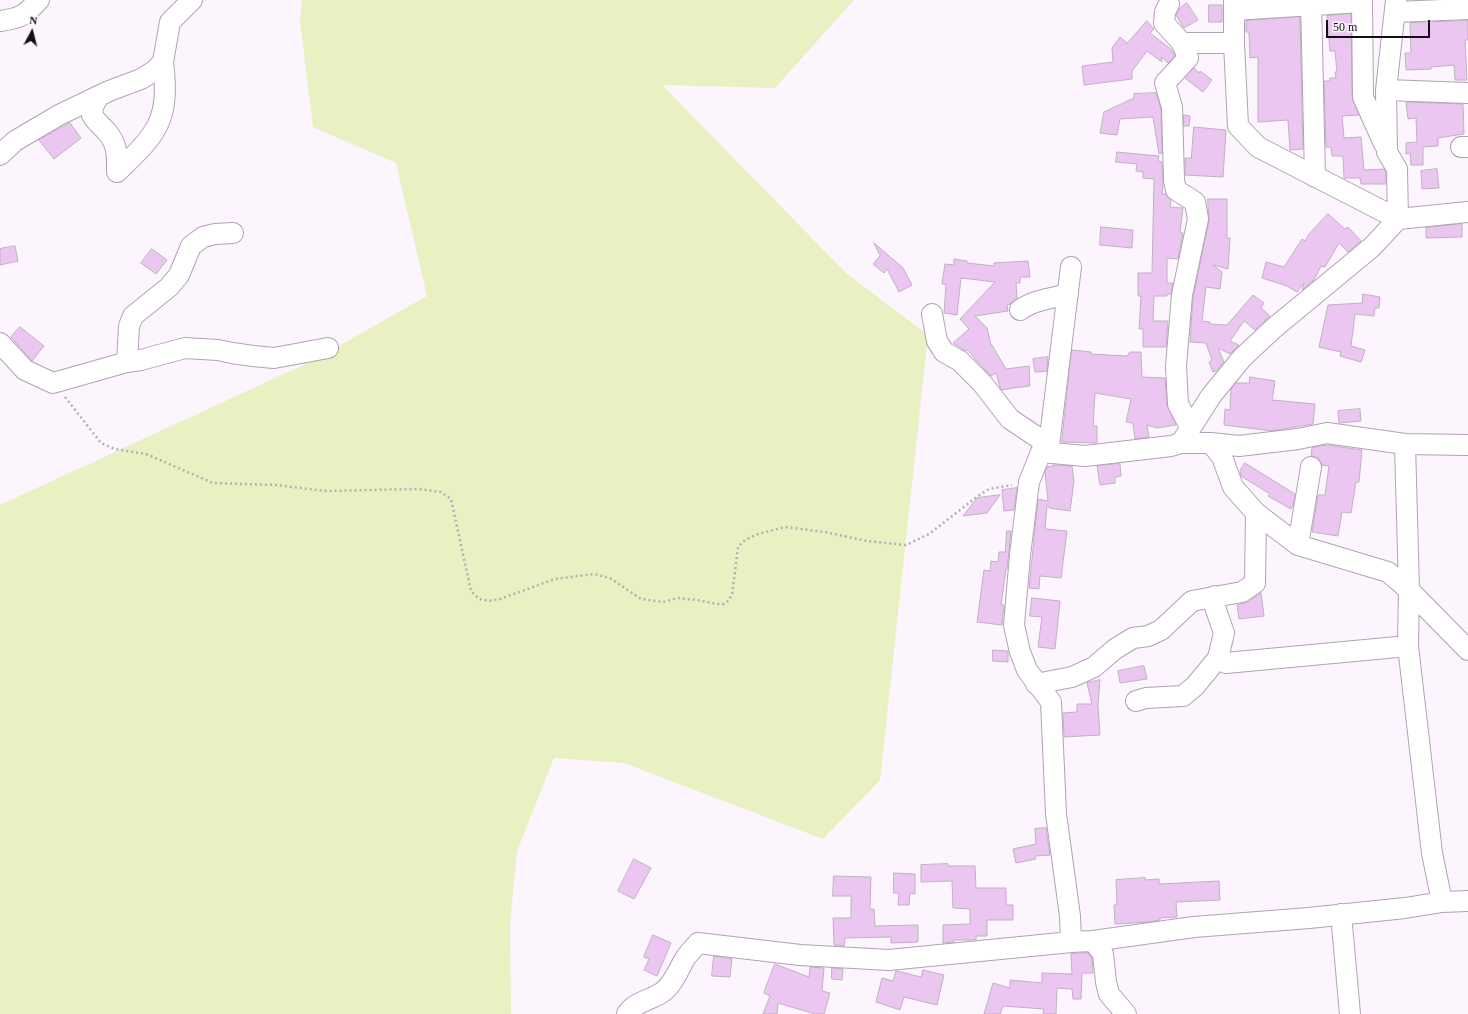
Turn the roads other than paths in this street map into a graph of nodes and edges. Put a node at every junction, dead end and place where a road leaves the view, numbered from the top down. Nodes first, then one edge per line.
1 (39, 0) edge
2 (192, 0) edge
3 (1312, 3) edge
4 (1170, 4) dead end
5 (1234, 5) edge
6 (1396, 6) edge
7 (1468, 9) edge
8 (0, 21) edge
9 (1182, 43) junction
10 (1234, 43) junction
11 (163, 62) junction
12 (1386, 90) junction
13 (1468, 93) edge
14 (99, 96) junction
15 (1387, 152) junction
16 (0, 154) edge
17 (1315, 177) junction
18 (1468, 212) edge
19 (1398, 219) junction
20 (233, 233) dead end
21 (1071, 267) dead end
22 (1068, 294) junction
23 (1020, 310) dead end
24 (932, 314) dead end
25 (0, 343) edge
26 (328, 348) dead end
27 (127, 362) junction
28 (1186, 435) junction
29 (1211, 443) junction
30 (1405, 444) junction
31 (1468, 445) edge
32 (1045, 449) junction
33 (1311, 467) dead end
34 (1256, 513) junction
35 (1298, 545) junction
36 (1409, 590) junction
37 (1215, 596) junction
38 (1408, 646) junction
39 (1468, 650) edge
40 (1218, 658) junction
41 (1036, 684) junction
42 (1136, 701) dead end
43 (1468, 901) edge
44 (1442, 902) junction
45 (1341, 914) junction
46 (1071, 942) junction
47 (1093, 942) junction
48 (627, 1014) edge
49 (1126, 1014) edge
50 (1350, 1014) edge

1 - 8 street
2 - 11 street
3 - 5 street
3 - 15 street
3 - 17 street
4 - 9 street
5 - 10 street
6 - 7 street
6 - 12 street
9 - 10 street
9 - 28 street
10 - 17 street
11 - 14 street
11 - 14 street
12 - 13 street
12 - 15 street
14 - 16 street
15 - 19 street
17 - 19 street
18 - 19 street
19 - 28 street
20 - 27 street
21 - 22 street
22 - 23 street
22 - 32 street
24 - 32 street
25 - 27 street
26 - 27 street
28 - 29 street
28 - 32 street
29 - 30 street
29 - 34 street
30 - 31 street
30 - 36 street
32 - 41 street
33 - 35 street
34 - 35 street
34 - 37 street
35 - 36 street
36 - 38 street
36 - 39 street
37 - 40 street
37 - 41 street
38 - 40 street
38 - 44 street
40 - 42 street
41 - 46 street
43 - 44 street
44 - 45 street
45 - 47 street
45 - 50 street
46 - 47 street
46 - 48 street
47 - 49 street

